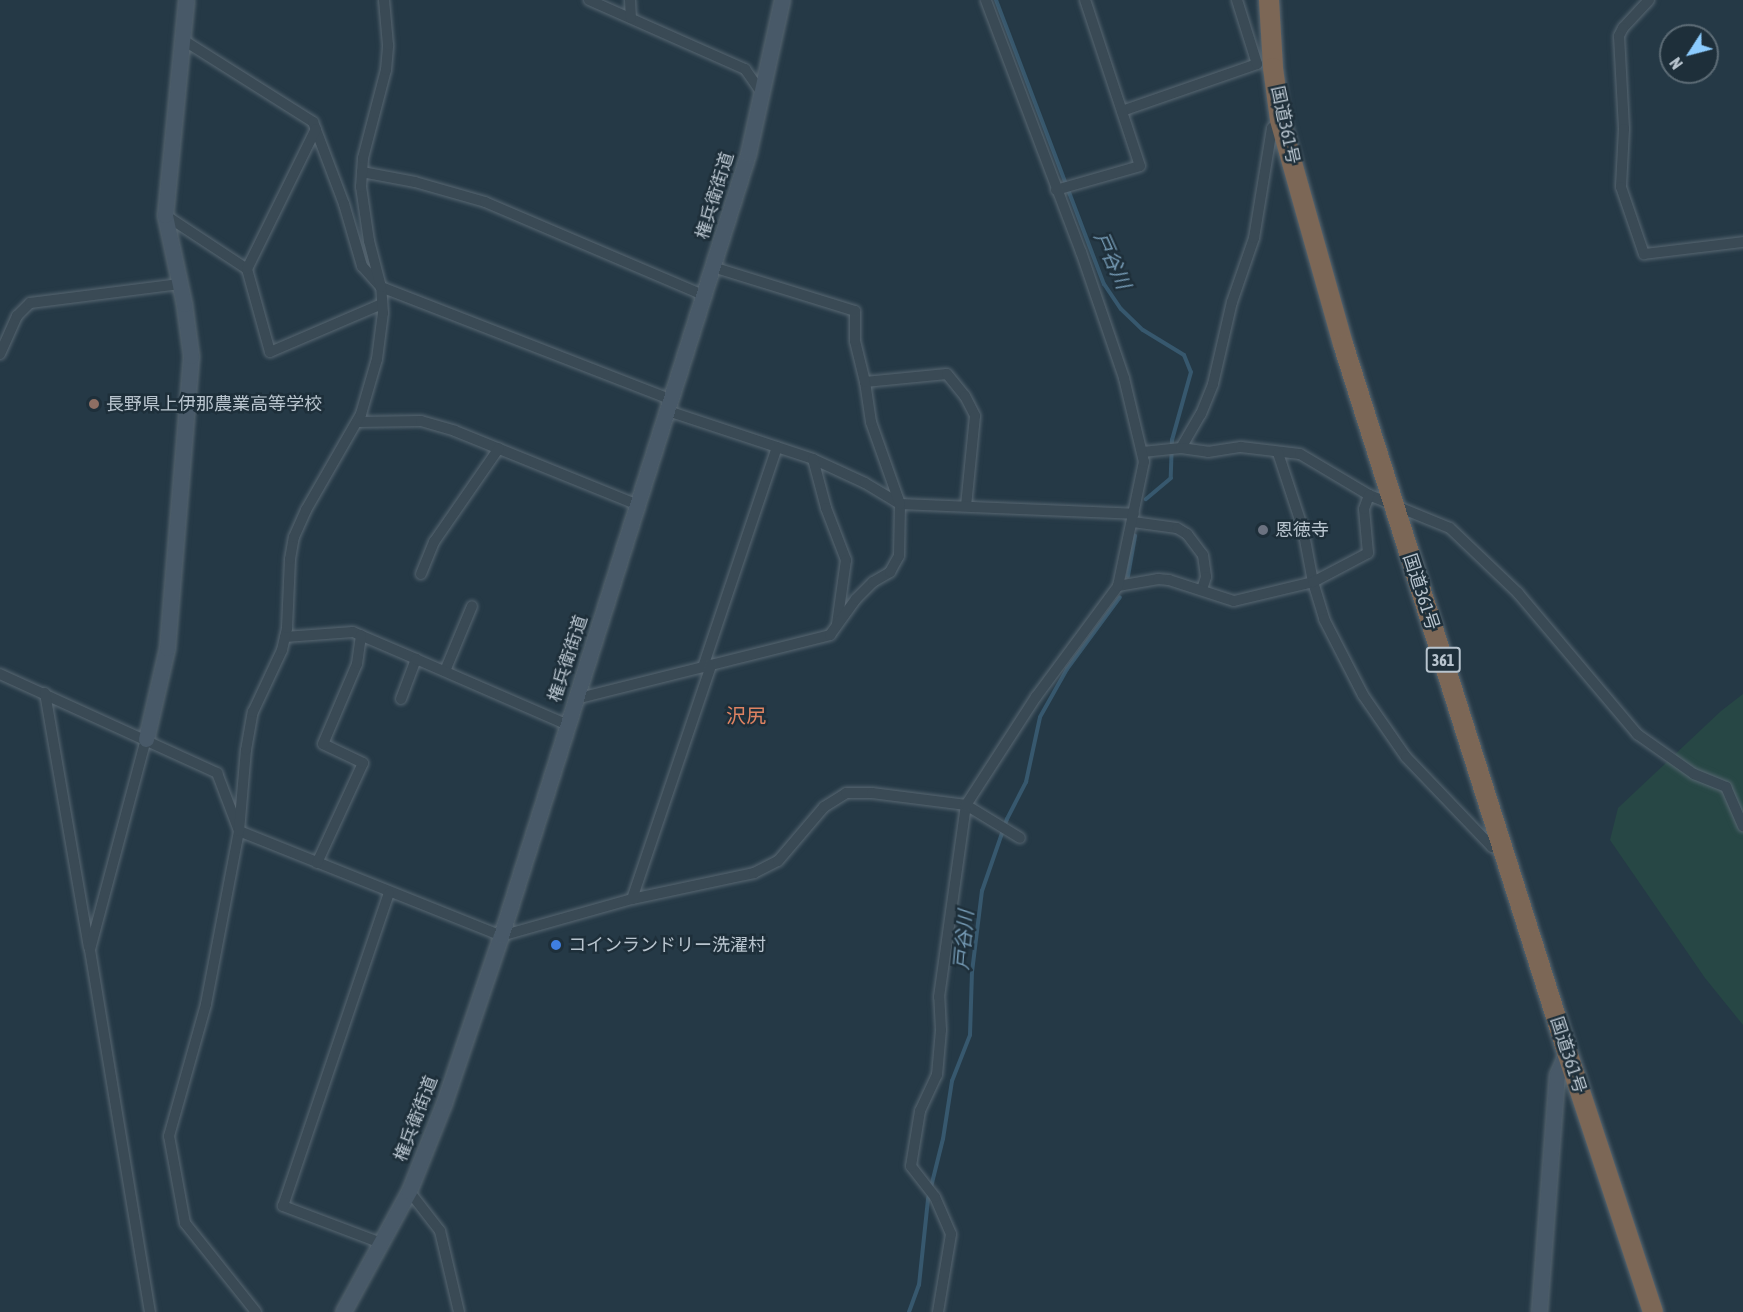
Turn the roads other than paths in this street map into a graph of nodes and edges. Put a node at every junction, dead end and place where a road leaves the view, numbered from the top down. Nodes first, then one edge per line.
1 (186, 0) edge
2 (384, 0) edge
3 (590, 0) edge
4 (630, 0) edge
5 (782, 0) edge
6 (986, 0) edge
7 (1086, 0) edge
8 (1237, 0) edge
9 (1269, 0) edge
10 (1649, 0) edge
11 (631, 18) junction
12 (183, 40) junction
13 (1265, 66) junction
14 (761, 93) junction
15 (1122, 111) junction
16 (1280, 120) junction
17 (316, 129) junction
18 (362, 172) junction
19 (1062, 188) junction
20 (165, 215) junction
21 (1743, 242) edge
22 (713, 267) junction
23 (247, 268) junction
24 (180, 284) junction
25 (381, 287) junction
26 (705, 296) junction
27 (382, 304) junction
28 (0, 354) edge
29 (866, 382) junction
30 (670, 405) junction
31 (357, 422) junction
32 (777, 447) junction
33 (499, 448) junction
34 (1180, 448) junction
35 (1143, 452) junction
36 (1278, 453) junction
37 (813, 459) junction
38 (1369, 495) junction
39 (900, 504) junction
40 (638, 505) junction
41 (1394, 505) junction
42 (966, 506) junction
43 (1134, 518) junction
44 (421, 574) dead end
45 (1313, 582) junction
46 (1118, 586) junction
47 (1202, 589) junction
48 (472, 606) dead end
49 (837, 627) junction
50 (361, 635) junction
51 (285, 637) junction
52 (416, 659) junction
53 (707, 666) junction
54 (445, 671) junction
55 (0, 674) edge
56 (45, 693) junction
57 (401, 699) dead end
58 (576, 699) junction
59 (568, 725) junction
60 (147, 739) junction
61 (966, 805) junction
62 (1743, 826) edge
63 (239, 831) junction
64 (1020, 838) dead end
65 (1503, 850) junction
66 (317, 863) junction
67 (389, 893) junction
68 (632, 899) junction
69 (501, 936) junction
70 (90, 951) junction
71 (1567, 1052) junction
72 (409, 1191) junction
73 (381, 1243) junction
74 (150, 1312) edge
75 (256, 1312) edge
76 (343, 1312) edge
77 (459, 1312) edge
78 (938, 1312) edge
79 (1539, 1312) edge
80 (1653, 1312) edge

1 - 12 street
2 - 18 street
3 - 11 street
4 - 11 street
5 - 14 street, 権兵衛街道
6 - 19 street
7 - 15 street
8 - 13 street
9 - 13 highway, 国道361号 / 361
10 - 21 street
11 - 14 street
12 - 17 street
12 - 20 street
13 - 15 street
13 - 16 highway, 国道361号 / 361
14 - 22 street, 権兵衛街道
15 - 19 street
16 - 34 street
16 - 41 highway, 国道361号 / 361
17 - 23 street
17 - 25 street
18 - 25 street
18 - 26 street
19 - 35 street
20 - 23 street
20 - 24 street
22 - 26 street, 権兵衛街道
22 - 29 street
23 - 27 street
24 - 28 street
24 - 60 street
25 - 27 street
25 - 30 street
26 - 30 street, 権兵衛街道
27 - 31 street
29 - 39 street
29 - 42 street
30 - 32 street
30 - 40 street, 権兵衛街道
31 - 33 street
31 - 51 street
32 - 37 street
32 - 53 street
33 - 40 street
33 - 44 street
34 - 35 street
34 - 36 street
35 - 43 street
36 - 38 street
36 - 45 street
37 - 39 street
37 - 49 street
38 - 41 street
38 - 45 street
39 - 42 street
39 - 49 street
40 - 58 street, 権兵衛街道
41 - 62 street
41 - 65 highway, 国道361号 / 361
42 - 43 street
43 - 46 street
43 - 47 street
45 - 47 street
45 - 65 street
46 - 47 street
46 - 61 street
48 - 54 street
49 - 53 street
50 - 51 street
50 - 52 street
50 - 66 street
51 - 63 street
52 - 54 street
52 - 57 street
53 - 58 street
53 - 68 street
54 - 59 street
55 - 56 street
56 - 60 street
56 - 70 street
58 - 59 street, 権兵衛街道
59 - 69 street, 権兵衛街道
60 - 63 street
60 - 70 street
61 - 64 street
61 - 68 street
61 - 78 street
63 - 66 street
63 - 75 street
65 - 71 highway, 国道361号 / 361
66 - 67 street
67 - 69 street
67 - 73 street
68 - 69 street
69 - 72 street, 権兵衛街道
70 - 74 street
71 - 79 street
71 - 80 highway, 国道361号 / 361
72 - 73 street, 権兵衛街道
72 - 77 street
73 - 76 street, 権兵衛街道

